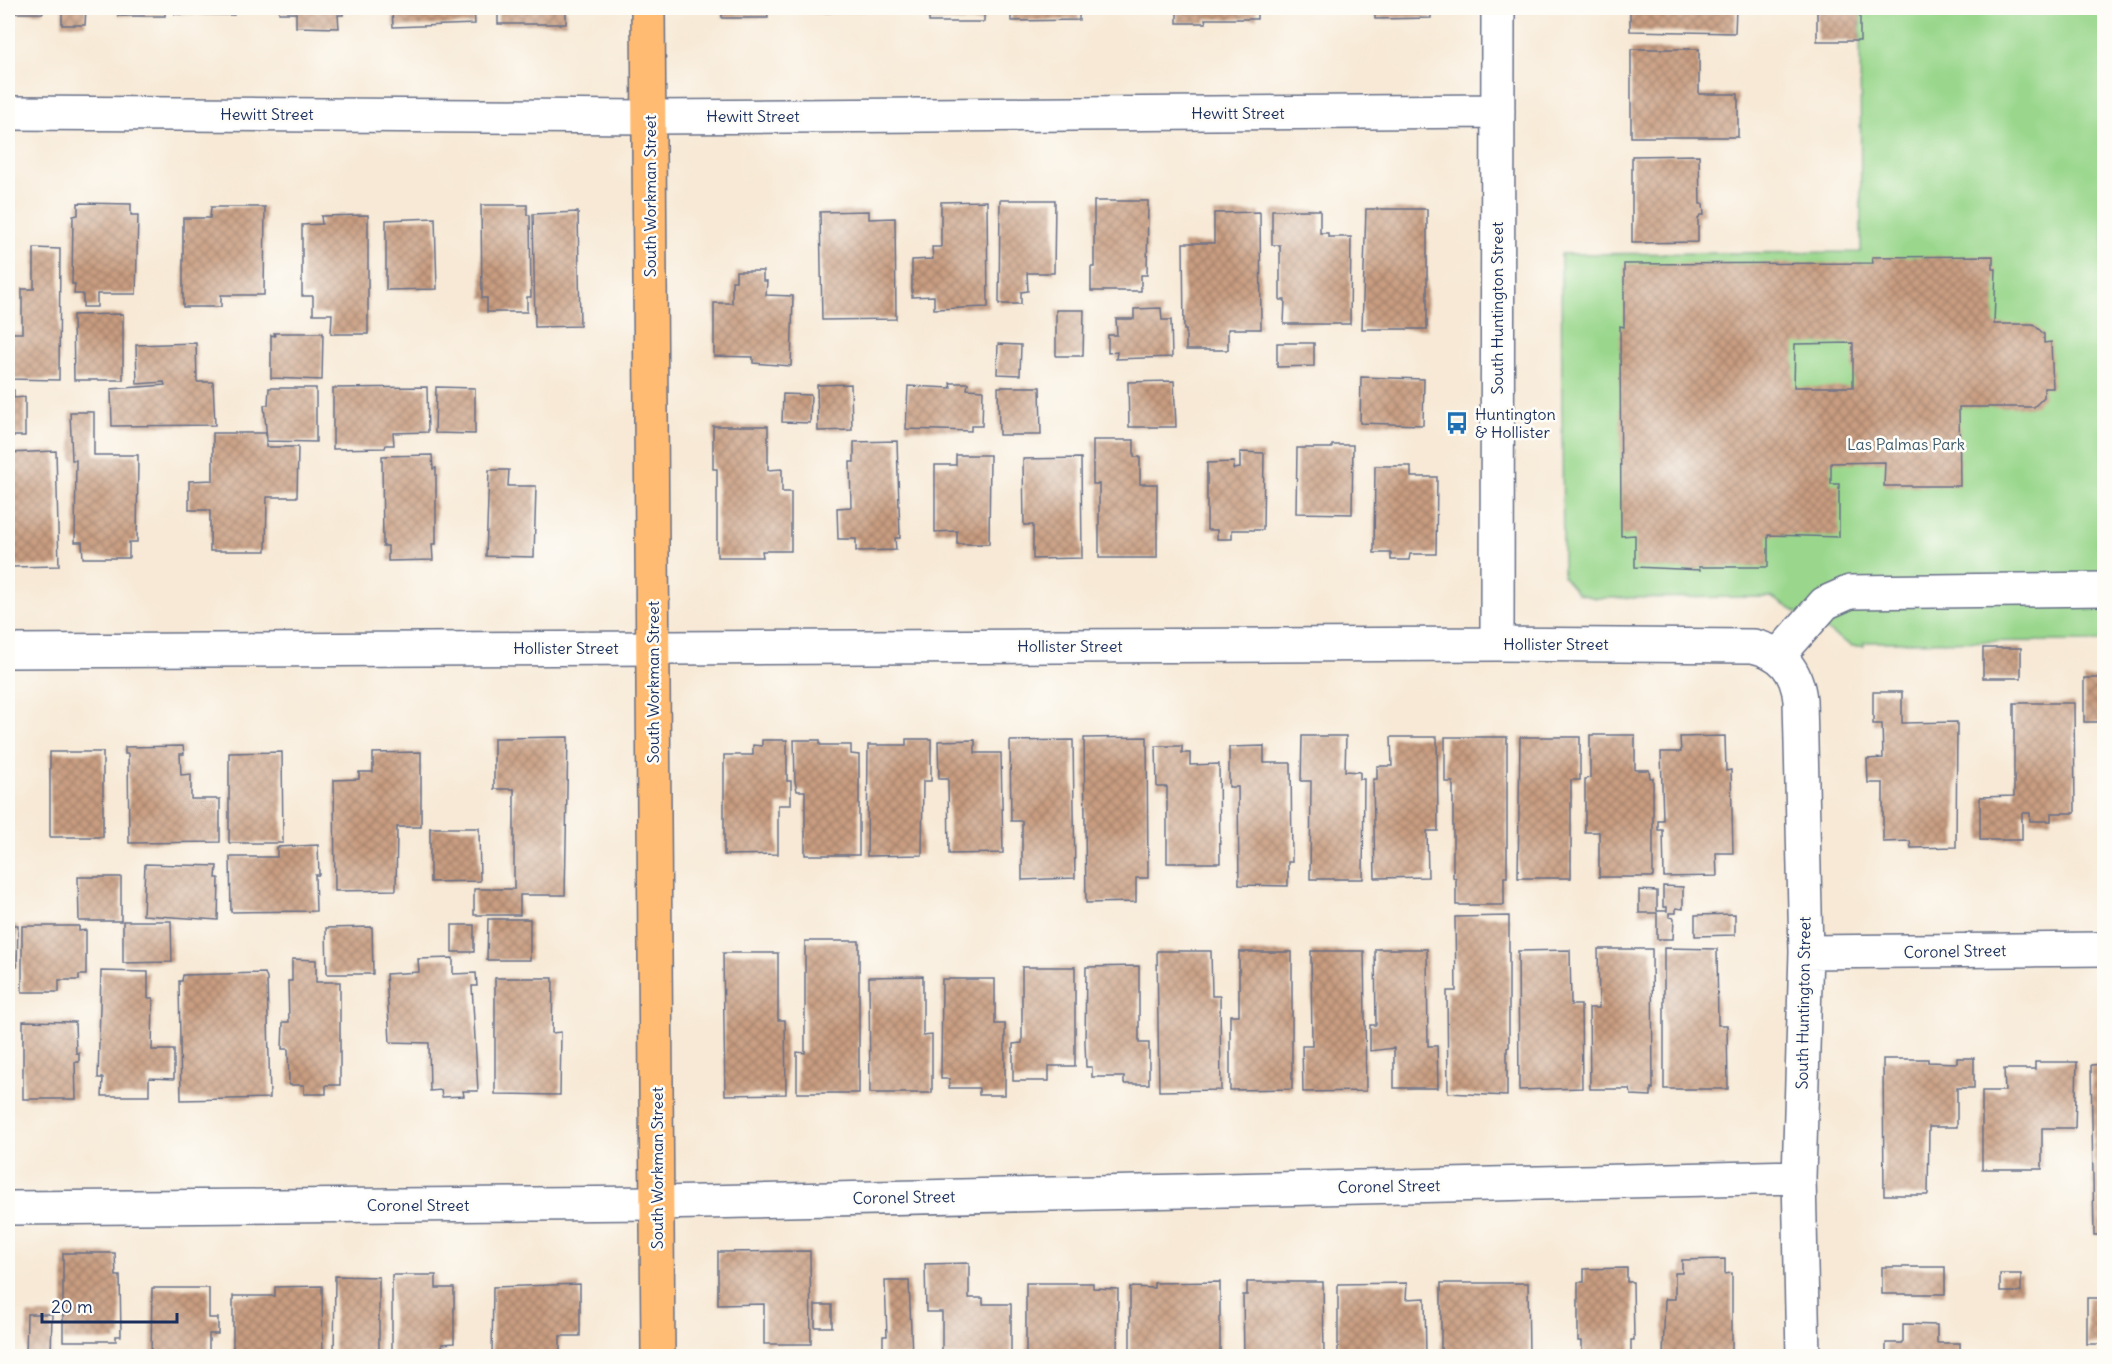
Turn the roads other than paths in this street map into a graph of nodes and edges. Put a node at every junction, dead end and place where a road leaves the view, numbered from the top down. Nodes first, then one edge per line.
1 (648, 8) edge
2 (1498, 8) edge
3 (1497, 111) junction
4 (8, 113) edge
5 (649, 117) junction
6 (2104, 589) edge
7 (1497, 644) junction
8 (653, 648) junction
9 (8, 651) edge
10 (1779, 655) junction
11 (2104, 949) edge
12 (1806, 952) junction
13 (1799, 1177) junction
14 (657, 1203) junction
15 (8, 1208) edge
16 (658, 1356) edge
17 (1803, 1356) edge

1 - 5 main road, South Workman Street
2 - 3 street, South Huntington Street
3 - 5 street, Hewitt Street
3 - 7 street, South Huntington Street
4 - 5 street, Hewitt Street
5 - 8 main road, South Workman Street
6 - 10 street
7 - 8 street, Hollister Street
7 - 10 street, Hollister Street
8 - 9 street, Hollister Street
8 - 14 main road, South Workman Street
10 - 12 street, South Huntington Street
11 - 12 street, Coronel Street
12 - 13 street, South Huntington Street
13 - 14 street, Coronel Street
13 - 17 street, South Huntington Street
14 - 15 street, Coronel Street
14 - 16 main road, South Workman Street

